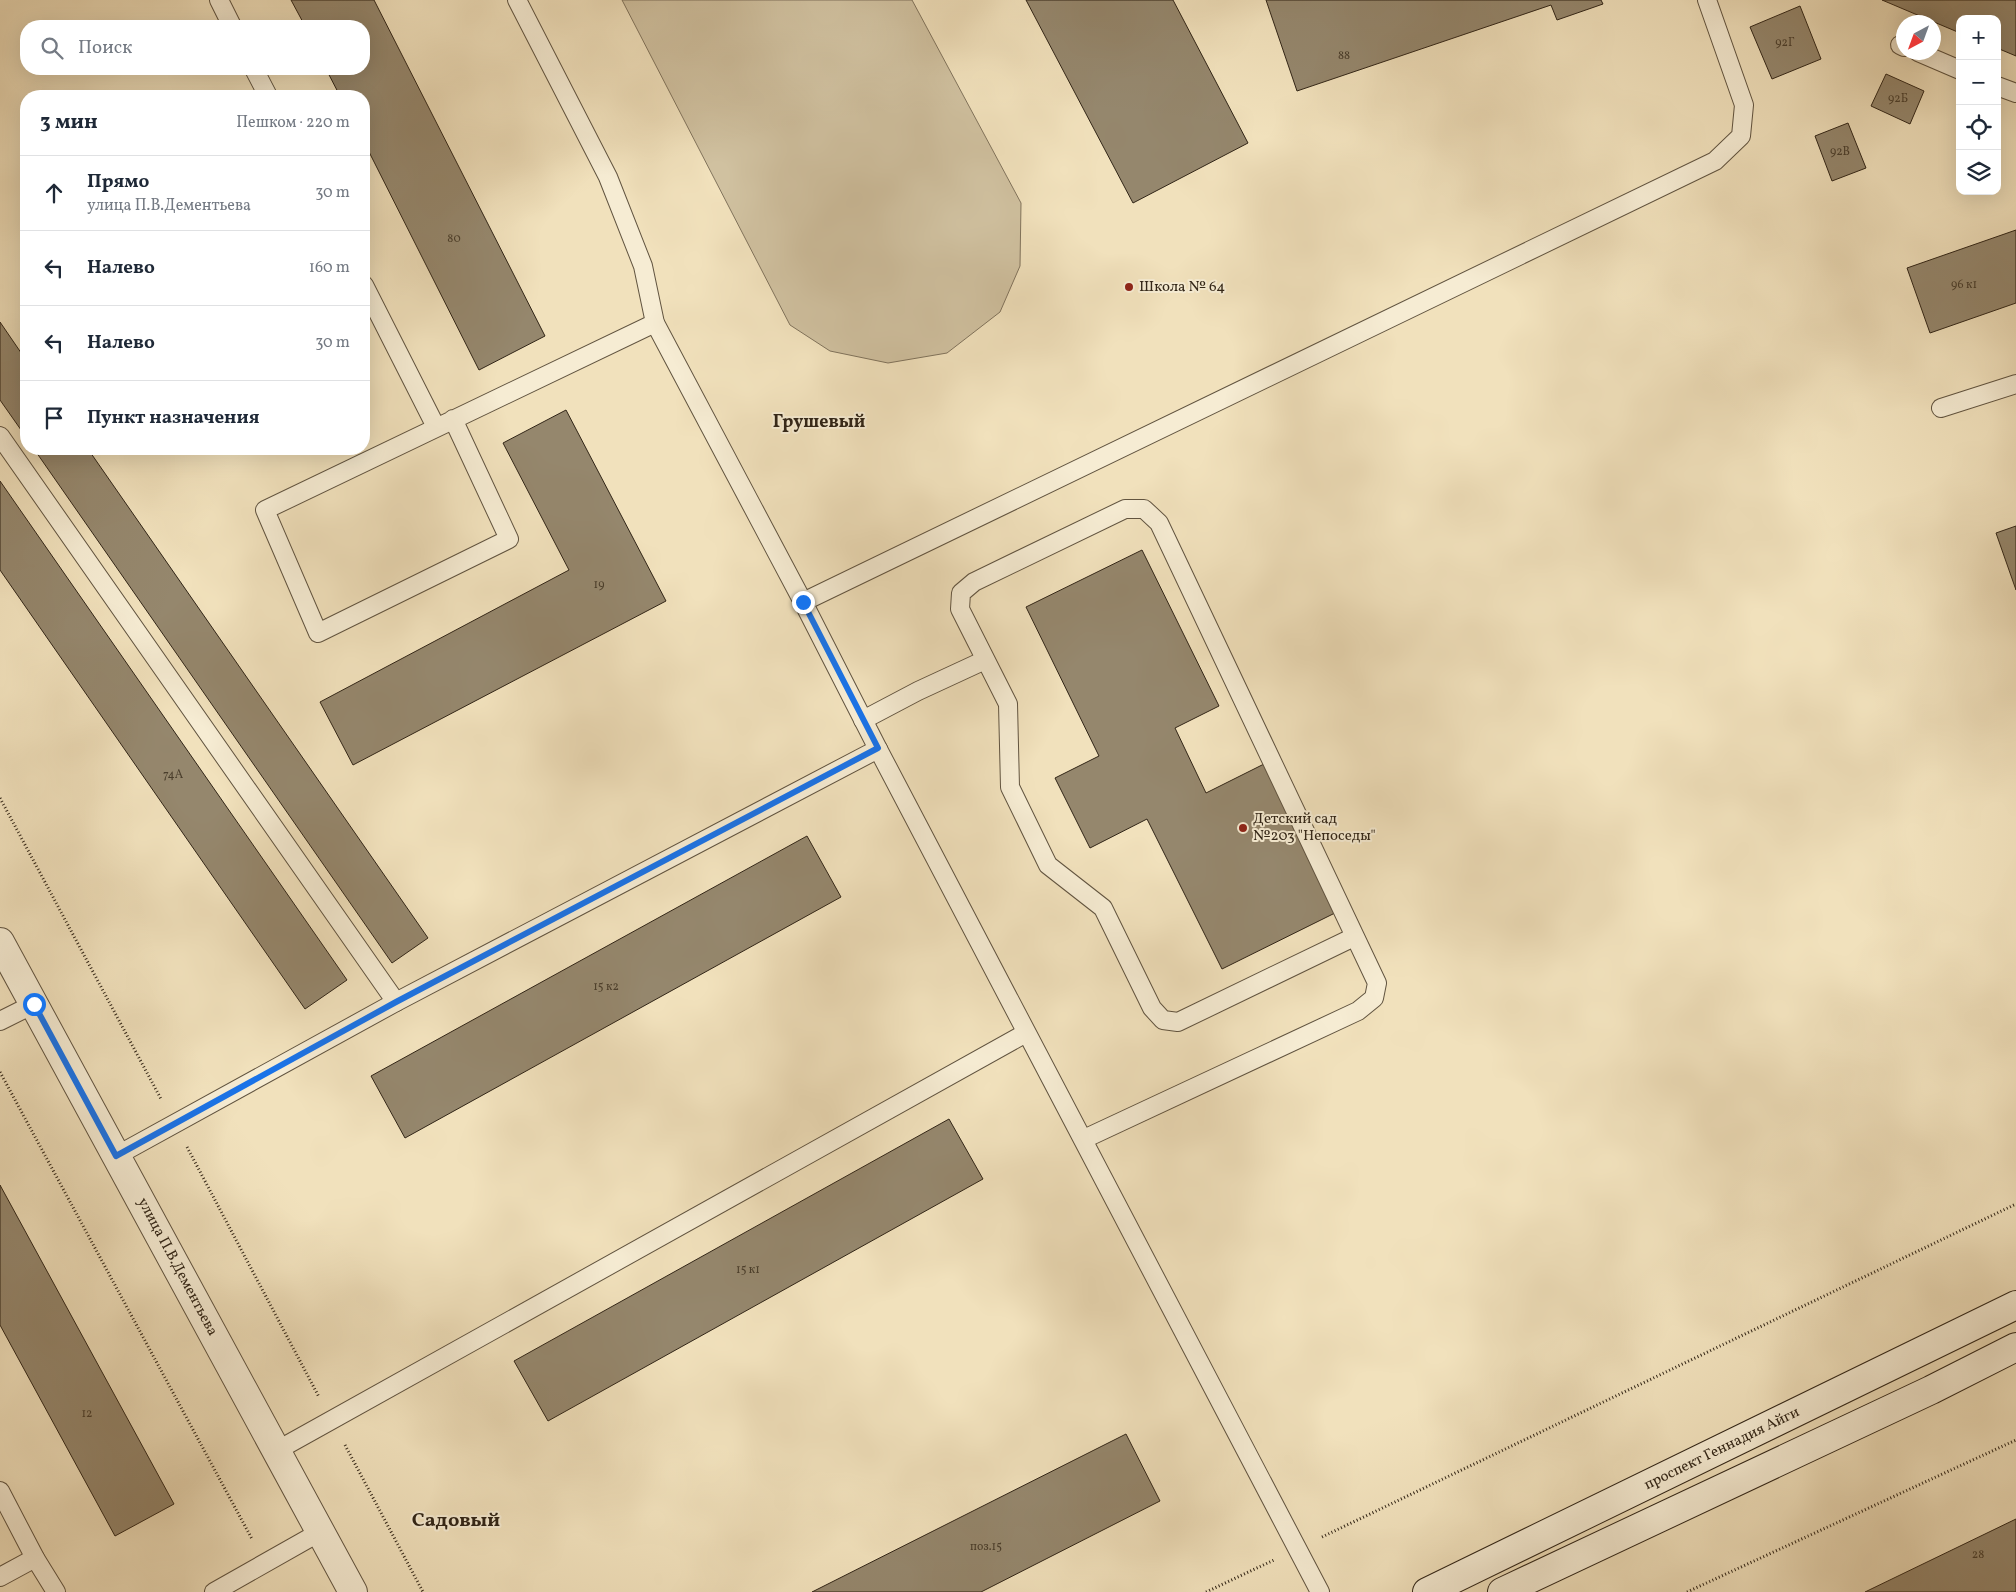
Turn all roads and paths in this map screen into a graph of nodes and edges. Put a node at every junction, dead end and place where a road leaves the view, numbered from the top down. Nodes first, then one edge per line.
1 (218, 0) edge
2 (517, 0) edge
3 (1707, 0) edge
4 (229, 20) edge
5 (1937, 60) edge
6 (1956, 68) edge
7 (257, 75) edge
8 (2001, 87) edge
9 (265, 90) edge
10 (2016, 93) edge
11 (370, 297) edge
12 (655, 323) junction
13 (2016, 384) edge
14 (1941, 408) dead end
15 (452, 419) junction
16 (436, 427) junction
17 (0, 436) edge
18 (803, 602) junction
19 (985, 660) junction
20 (863, 720) junction
21 (878, 748) junction
22 (0, 798) edge
23 (1354, 937) junction
24 (0, 942) edge
25 (396, 1002) junction
26 (34, 1004) junction
27 (0, 1021) edge
28 (1026, 1033) junction
29 (0, 1072) edge
30 (164, 1105) dead end
31 (1084, 1139) junction
32 (183, 1140) dead end
33 (116, 1156) junction
34 (2016, 1204) edge
35 (2016, 1305) edge
36 (2016, 1347) edge
37 (321, 1400) dead end
38 (341, 1438) dead end
39 (2016, 1440) edge
40 (276, 1451) junction
41 (0, 1491) edge
42 (320, 1532) junction
43 (1319, 1538) dead end
44 (254, 1543) dead end
45 (1280, 1556) dead end
46 (35, 1558) junction
47 (0, 1577) edge
48 (56, 1592) edge
49 (214, 1592) edge
50 (353, 1592) edge
51 (423, 1592) edge
52 (1206, 1592) edge
53 (1320, 1592) edge
54 (1427, 1592) edge
55 (1502, 1592) edge
56 (1687, 1592) edge

1 - 4 lane
2 - 12 lane
3 - 18 lane
5 - 6 lane
7 - 9 lane
8 - 10 lane
11 - 16 lane
12 - 15 lane
12 - 18 lane
13 - 14 lane
15 - 16 lane
15 - 16 lane
17 - 25 lane
18 - 20 lane
19 - 20 lane
19 - 23 lane
19 - 23 lane
20 - 21 lane
21 - 25 lane
21 - 28 lane
22 - 30 path
23 - 31 lane
24 - 26 main road, улица П.В.Дементьева
25 - 33 lane
26 - 27 lane
26 - 33 main road, улица П.В.Дементьева
28 - 31 lane
28 - 40 lane
29 - 44 path
31 - 53 lane
32 - 37 path
33 - 40 main road, улица П.В.Дементьева
34 - 43 path
35 - 54 main road, проспект Геннадия Айги
36 - 55 main road
38 - 51 path
39 - 56 path
40 - 42 main road, улица П.В.Дементьева
41 - 46 lane
42 - 49 lane
42 - 50 main road, улица П.В.Дементьева
45 - 52 path
46 - 47 lane
46 - 48 lane

